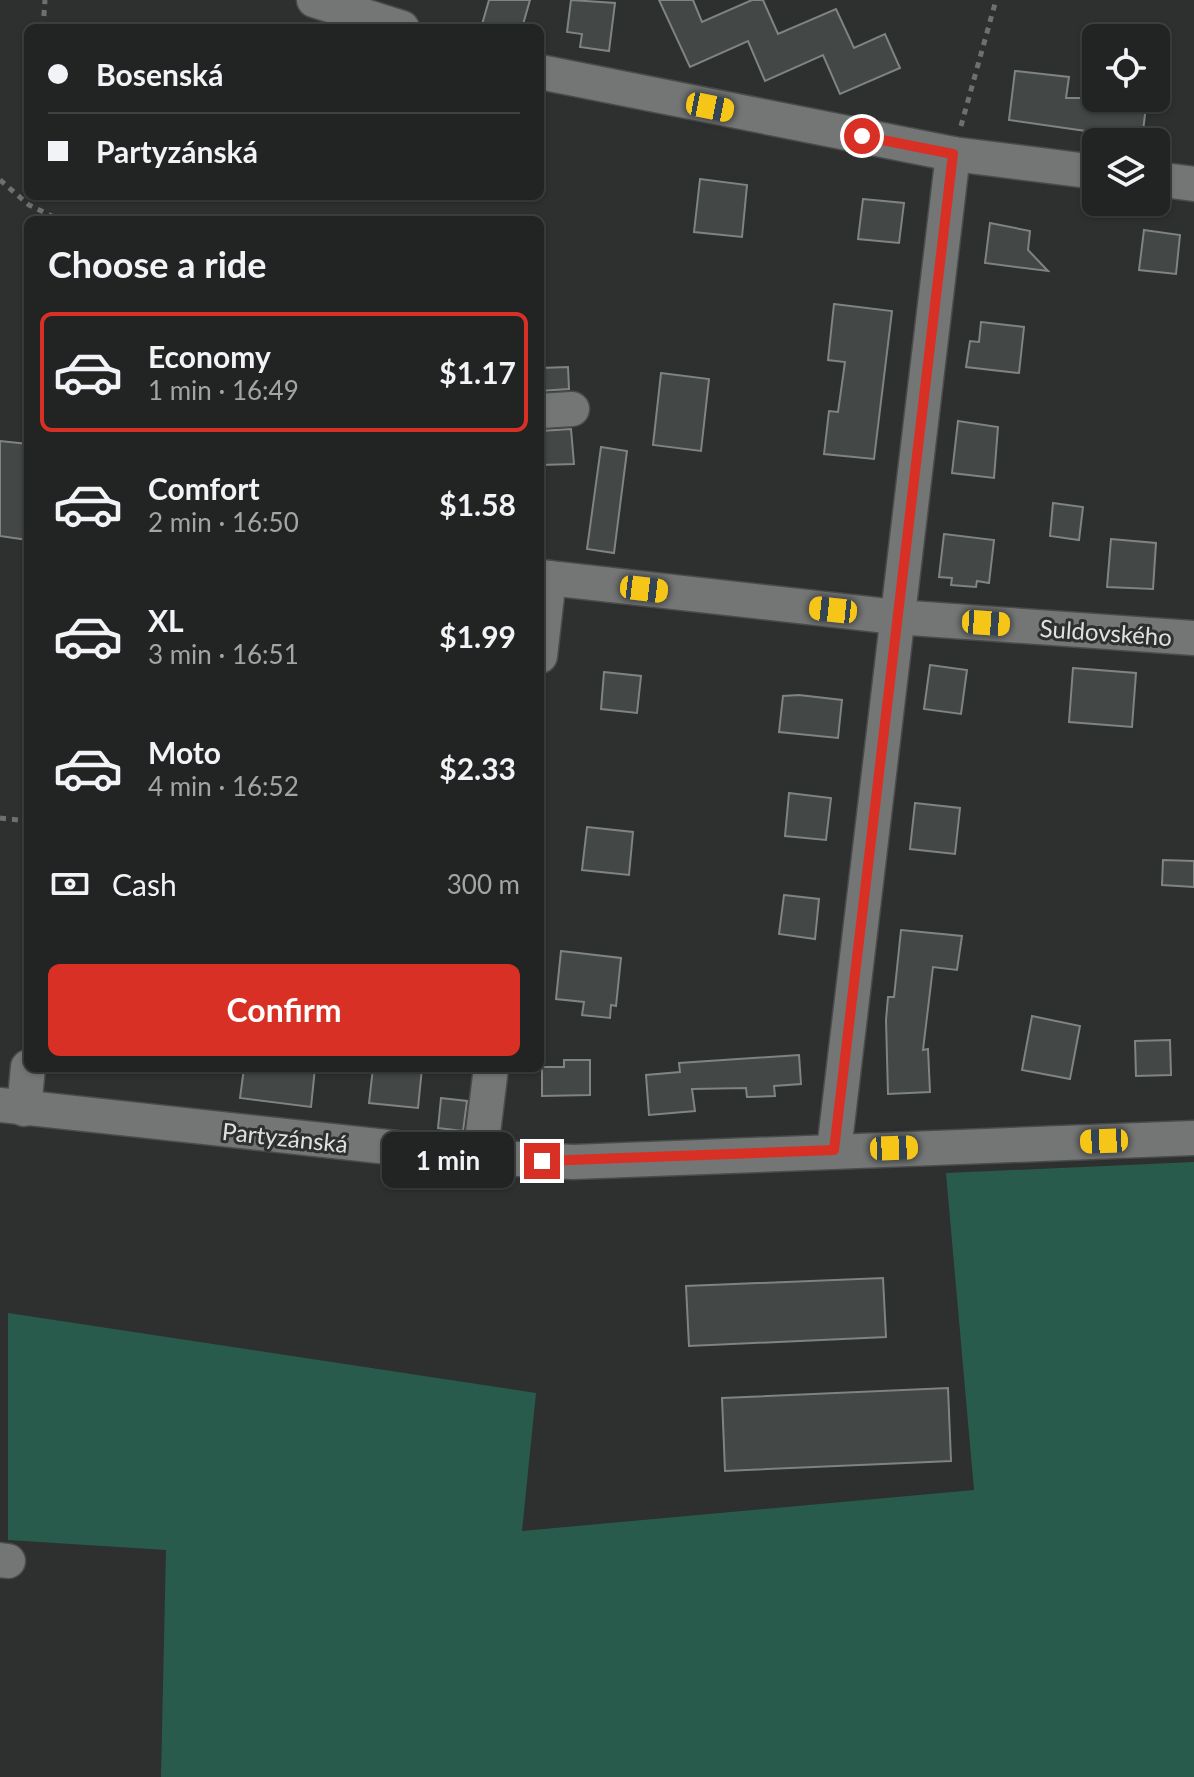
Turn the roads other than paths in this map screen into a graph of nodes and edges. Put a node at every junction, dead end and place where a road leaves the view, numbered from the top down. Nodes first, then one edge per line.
1 (314, 0) edge
2 (389, 24) edge
3 (544, 73) edge
4 (953, 154) junction
5 (1082, 170) edge
6 (1170, 181) edge
7 (1194, 184) edge
8 (545, 577) edge
9 (896, 617) junction
10 (1194, 638) edge
11 (26, 1072) edge
12 (491, 1072) edge
13 (12, 1107) edge
14 (1194, 1138) edge
15 (834, 1150) junction
16 (480, 1157) junction

1 - 2 street
3 - 4 street
4 - 5 street
4 - 9 street
6 - 7 street
8 - 9 street, Suldovského
9 - 10 street, Suldovského
9 - 15 street
11 - 13 street
12 - 16 street
13 - 16 street, Partyzánská
14 - 15 street, Partyzánská
15 - 16 street, Partyzánská

